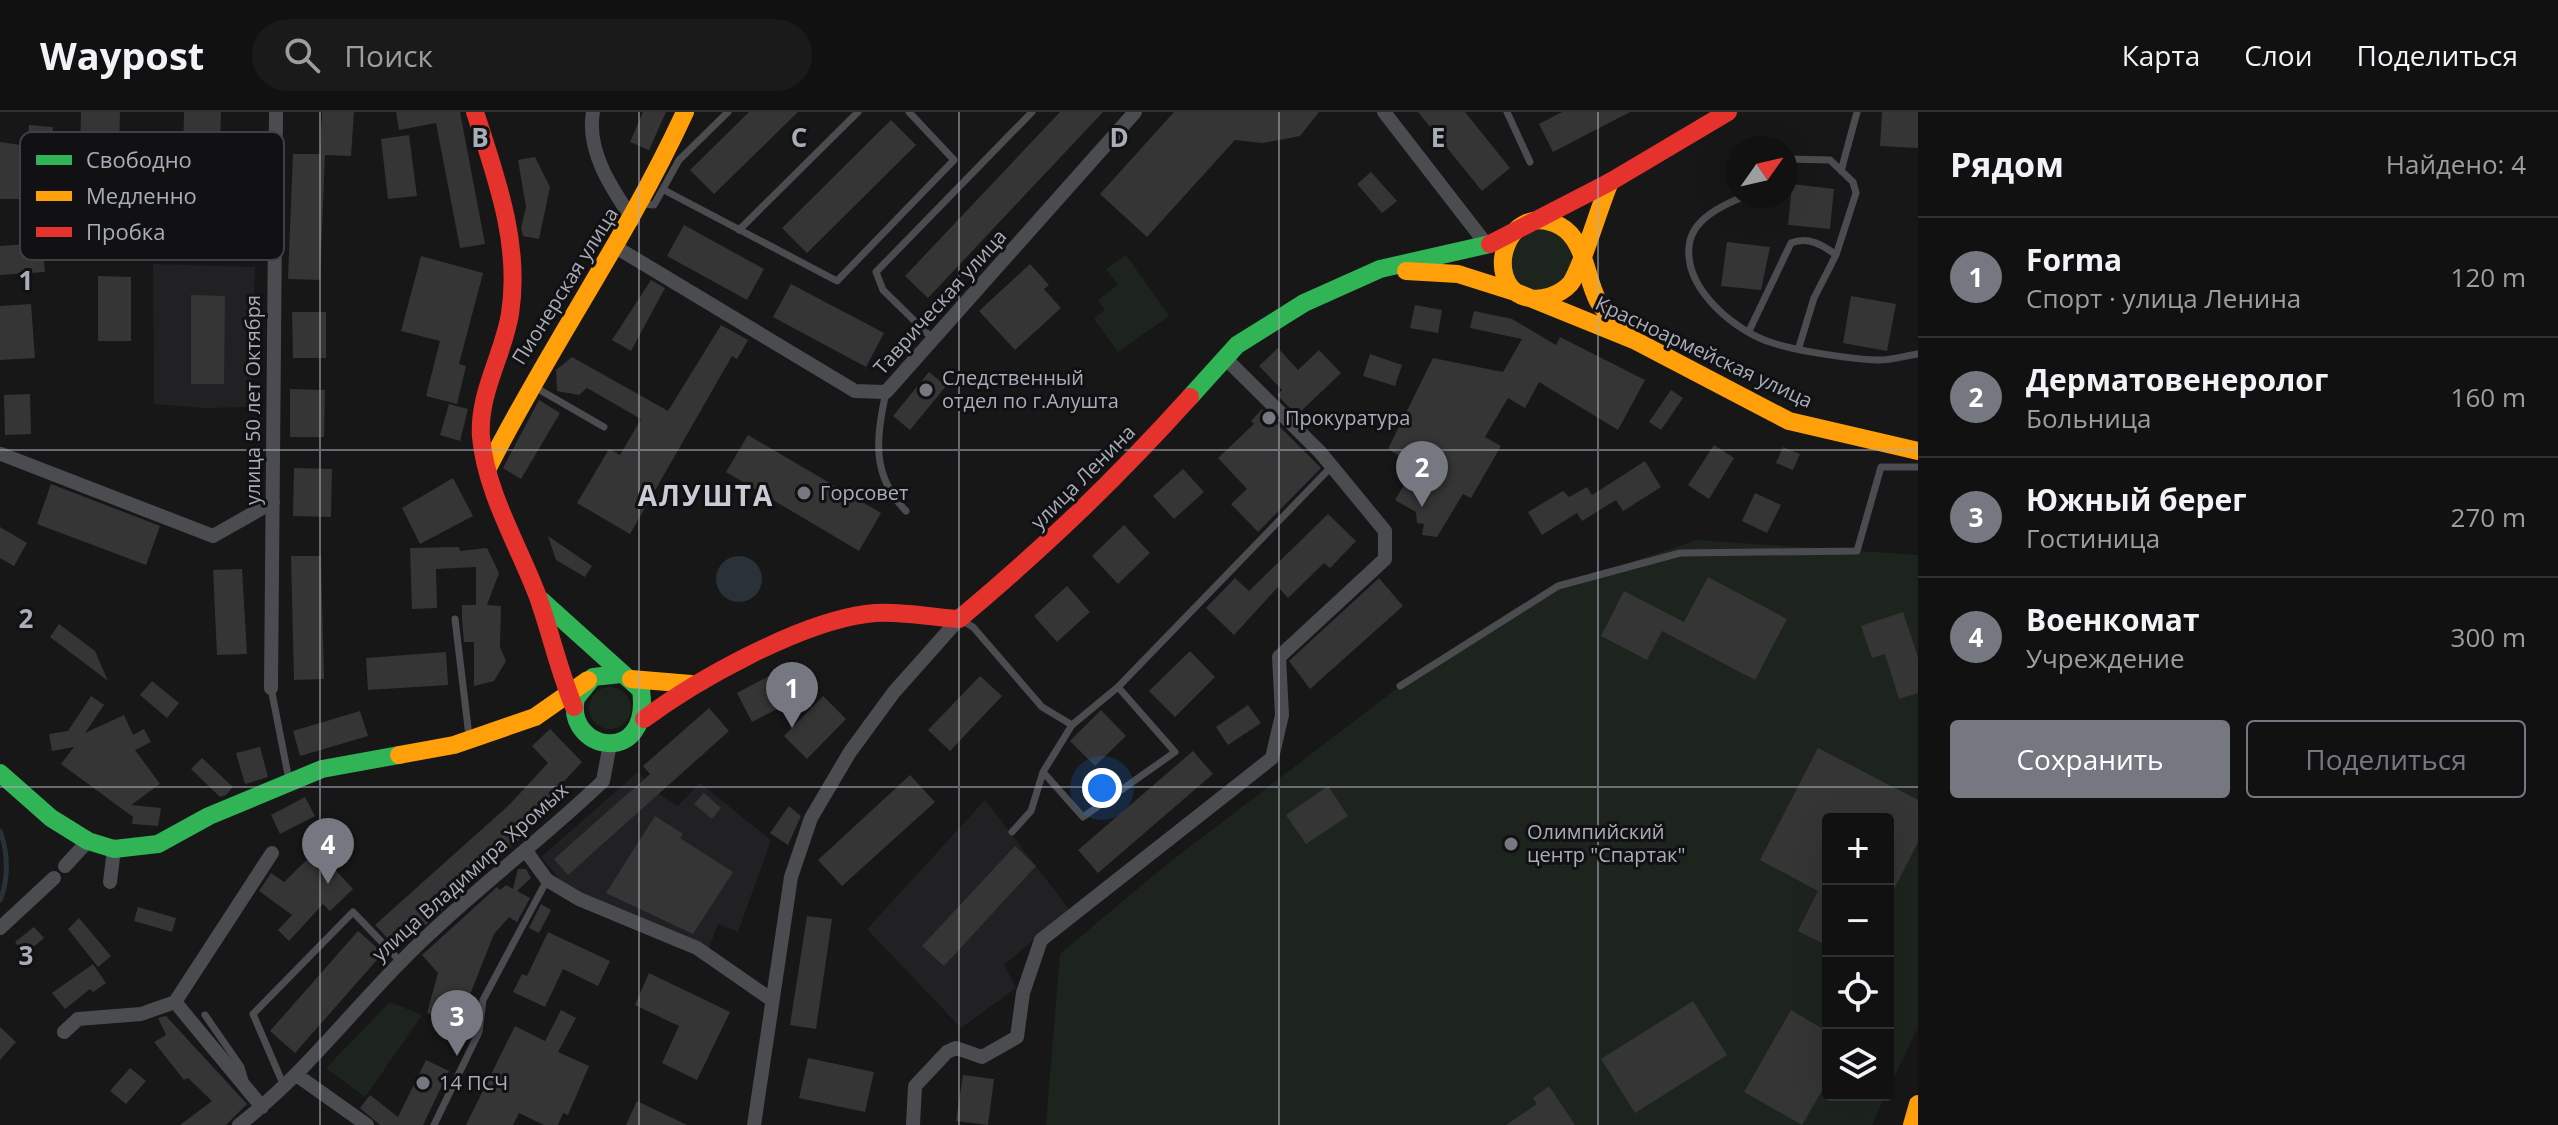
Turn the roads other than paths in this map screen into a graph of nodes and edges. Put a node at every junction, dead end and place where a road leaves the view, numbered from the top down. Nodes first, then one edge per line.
1 (276, 112) edge
2 (475, 112) edge
3 (593, 112) edge
4 (685, 112) edge
5 (728, 112) edge
6 (858, 112) edge
7 (909, 112) edge
8 (1032, 112) edge
9 (1135, 112) edge
10 (1384, 112) edge
11 (1507, 112) edge
12 (1728, 112) edge
13 (1857, 112) edge
14 (276, 132) edge
15 (1798, 158) edge
16 (1530, 162) dead end
17 (1841, 171) junction
18 (1610, 182) junction
19 (664, 190) junction
20 (1726, 205) edge
21 (637, 211) junction
22 (1525, 223) junction
23 (739, 230) junction
24 (1487, 245) junction
25 (614, 246) junction
26 (1836, 255) junction
27 (1579, 257) junction
28 (275, 260) edge
29 (1380, 269) junction
30 (1518, 293) junction
31 (1749, 331) junction
32 (933, 339) junction
33 (1636, 341) junction
34 (1799, 347) junction
35 (1918, 354) edge
36 (1225, 358) junction
37 (530, 384) junction
38 (886, 392) junction
39 (604, 427) dead end
40 (1918, 451) edge
41 (0, 454) edge
42 (1332, 466) junction
43 (1918, 467) edge
44 (488, 468) junction
45 (273, 502) junction
46 (906, 511) dead end
47 (538, 598) junction
48 (455, 619) dead end
49 (959, 619) junction
50 (626, 676) junction
51 (691, 684) junction
52 (1400, 686) dead end
53 (1118, 687) junction
54 (271, 688) joint
55 (573, 706) junction
56 (535, 717) junction
57 (644, 719) junction
58 (1072, 725) junction
59 (470, 739) junction
60 (610, 744) junction
61 (1043, 772) junction
62 (0, 773) edge
63 (290, 782) junction
64 (1012, 832) dead end
65 (88, 841) junction
66 (114, 849) junction
67 (526, 851) junction
68 (272, 853) dead end
69 (65, 866) dead end
70 (54, 878) dead end
71 (547, 880) junction
72 (110, 882) dead end
73 (0, 928) edge
74 (401, 962) junction
75 (772, 1000) junction
76 (175, 1002) junction
77 (205, 1015) dead end
78 (64, 1032) dead end
79 (298, 1076) junction
80 (285, 1088) junction
81 (248, 1091) junction
82 (1918, 1104) edge
83 (262, 1107) junction
84 (239, 1125) edge
85 (367, 1125) edge
86 (434, 1125) edge
87 (754, 1125) edge
88 (913, 1125) edge
89 (1912, 1125) edge

1 - 14 street, улица 50 лет Октября
2 - 44 main road
3 - 21 street
4 - 21 main road
5 - 19 lane, Пионерская улица
6 - 23 lane
7 - 23 lane
8 - 32 lane
9 - 32 street, Таврическая улица
10 - 24 street
11 - 16 lane
12 - 18 main road, улица Ленина
13 - 17 lane
15 - 17 lane
17 - 26 lane
18 - 22 main road, улица Ленина
18 - 27 main road
19 - 21 lane, Пионерская улица
19 - 23 lane
20 - 31 lane
21 - 25 main road, Пионерская улица
22 - 24 main road, улица Ленина
22 - 27 main road
22 - 30 main road
24 - 29 main road, улица Ленина
25 - 37 main road, Пионерская улица
25 - 38 street, Таврическая улица
26 - 31 lane
26 - 34 lane
27 - 30 main road
27 - 33 main road
28 - 45 street, улица 50 лет Октября
29 - 30 main road, Красноармейская улица
29 - 36 main road, улица Ленина
30 - 33 main road, Красноармейская улица
31 - 34 lane
32 - 38 street, Таврическая улица
33 - 40 main road, Красноармейская улица
34 - 35 lane
36 - 42 street
36 - 49 main road, улица Ленина
37 - 39 lane
37 - 44 main road, Пионерская улица
38 - 46 lane
41 - 45 street
42 - 53 lane
42 - 88 street
43 - 52 lane
44 - 47 main road
45 - 54 street, улица 50 лет Октября
47 - 50 main road
47 - 55 main road
48 - 59 lane
49 - 51 main road
49 - 58 lane
49 - 75 street, улица Ленина
50 - 51 main road
50 - 55 main road
50 - 57 main road
51 - 57 main road
53 - 58 lane
53 - 61 lane
54 - 63 lane
55 - 56 main road
55 - 56 main road
55 - 60 main road
56 - 59 main road
57 - 60 main road
58 - 61 lane
59 - 63 main road
60 - 67 street, улица Владимира Хромых
61 - 64 lane
62 - 65 main road
63 - 66 main road
65 - 66 main road
65 - 69 street
66 - 72 street
67 - 71 street
67 - 74 street, улица Владимира Хромых
68 - 76 street
70 - 73 street
71 - 75 street
71 - 86 lane
74 - 79 street, улица Владимира Хромых
74 - 80 lane
75 - 87 street, улица Ленина
76 - 78 street
76 - 81 street
77 - 81 lane
79 - 80 street, улица Владимира Хромых
79 - 85 street
80 - 83 street, улица Владимира Хромых
81 - 83 street
82 - 89 main road
83 - 84 street, улица Владимира Хромых

